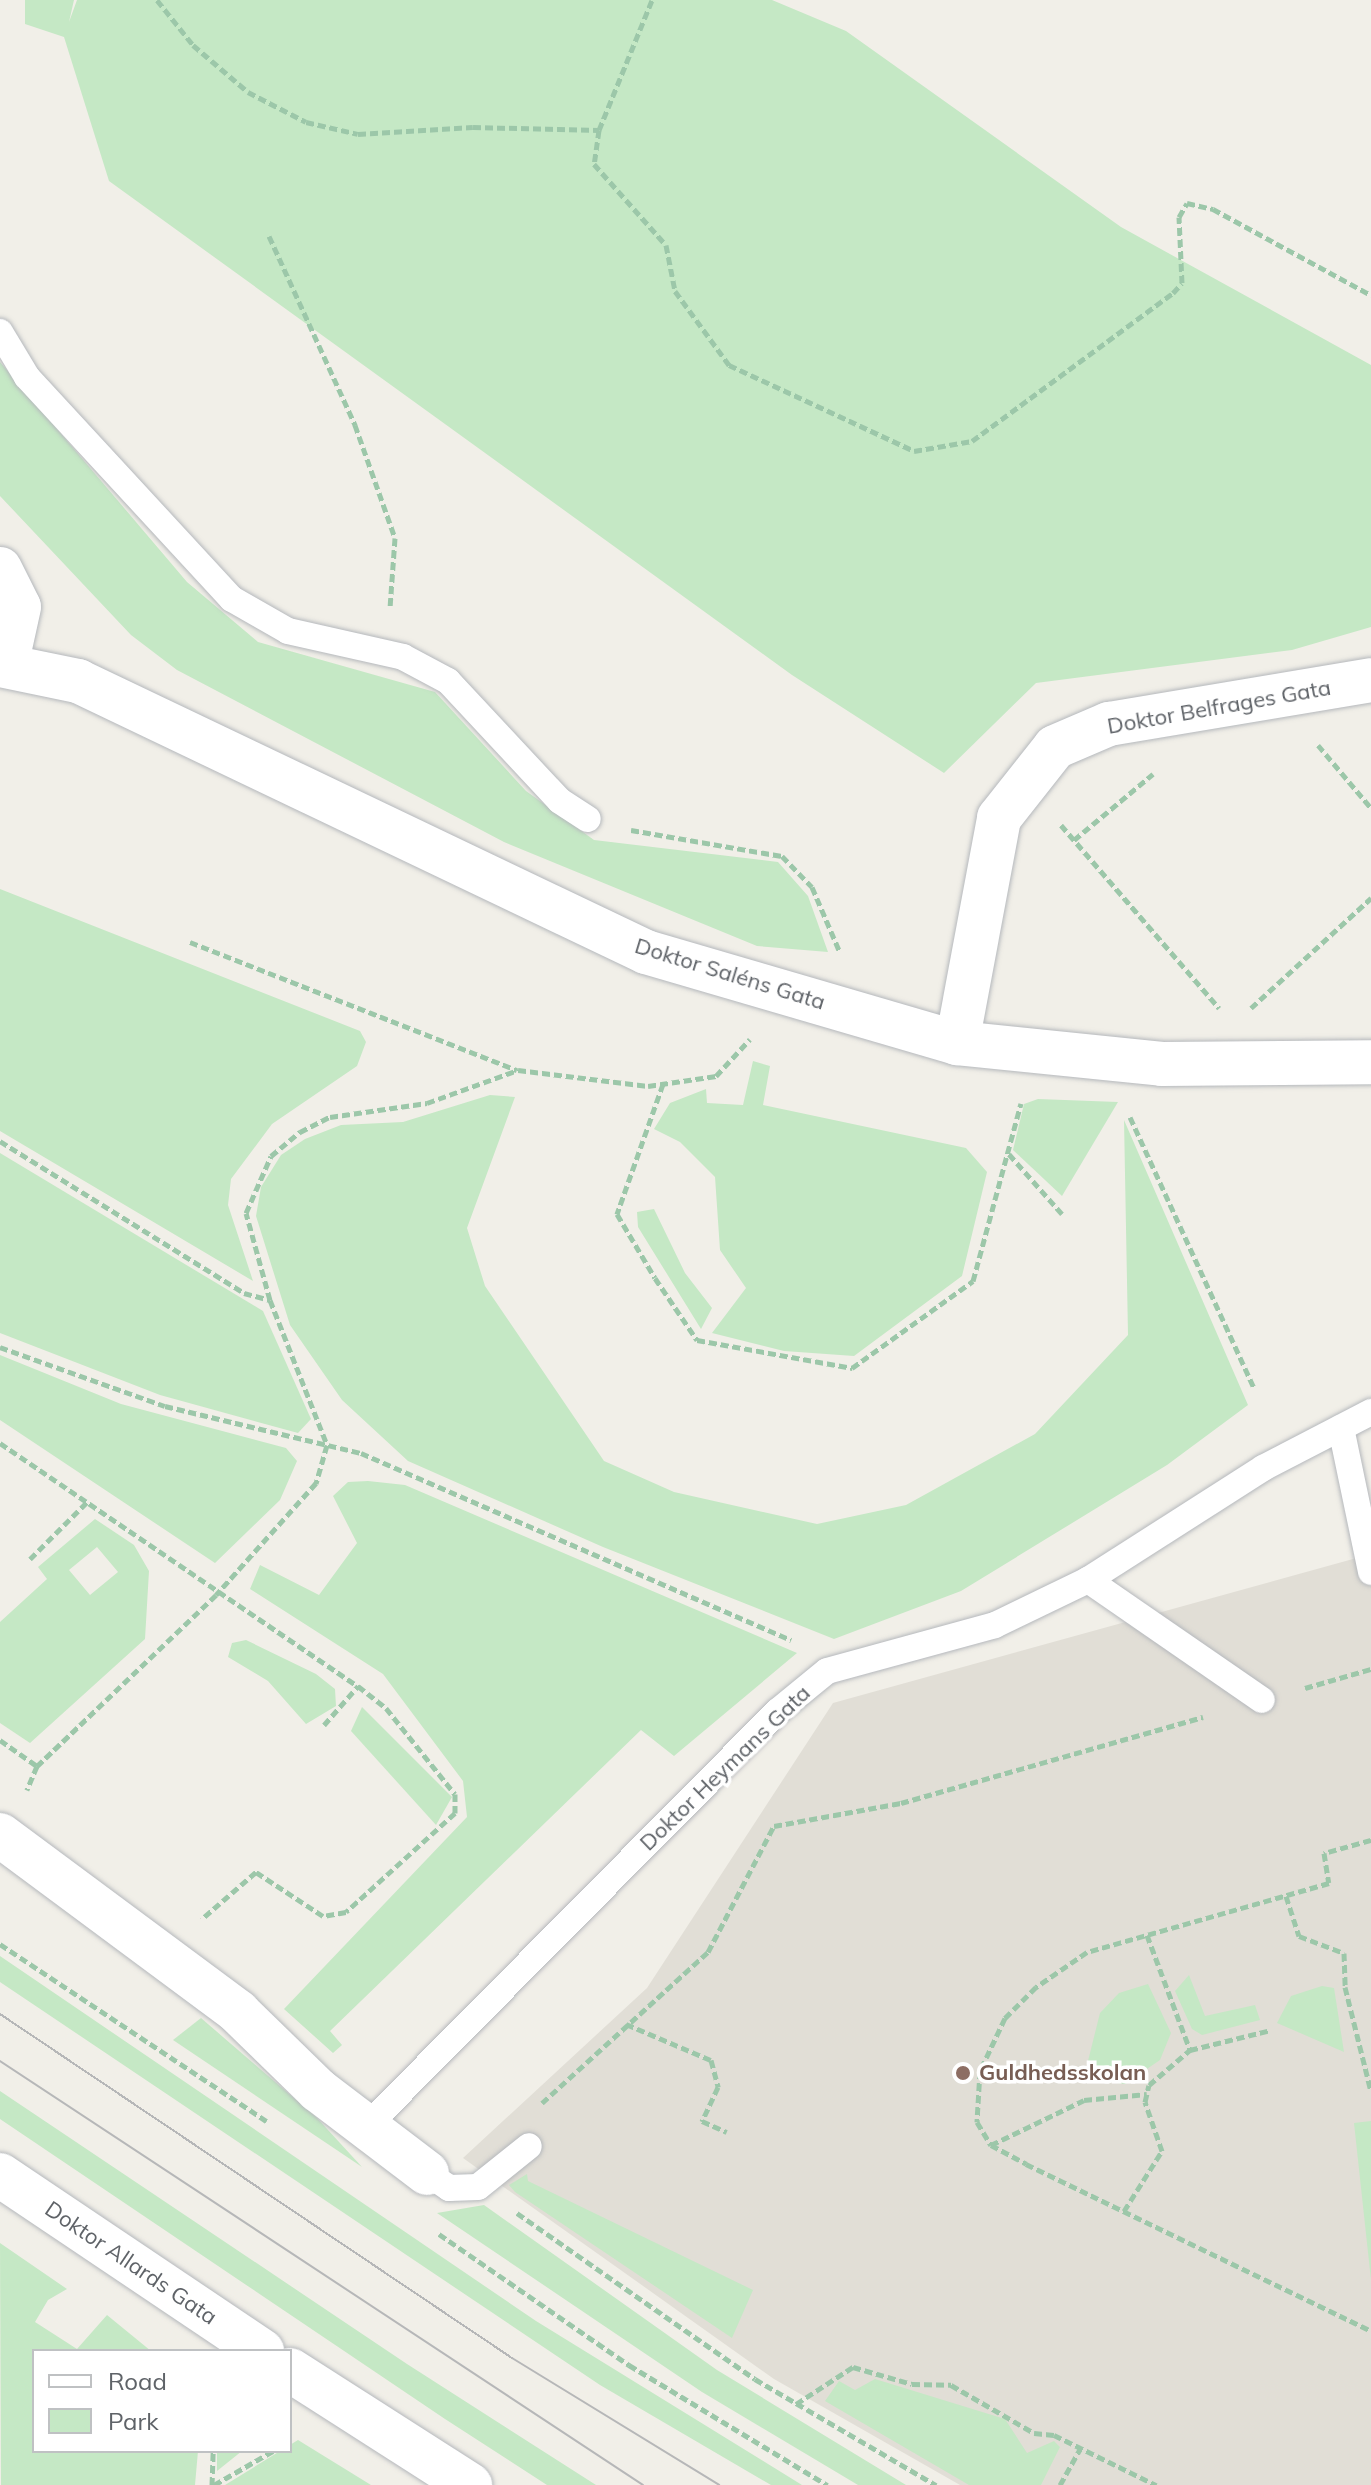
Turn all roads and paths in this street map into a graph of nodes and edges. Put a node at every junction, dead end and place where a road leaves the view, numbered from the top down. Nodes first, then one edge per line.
1 (157, 0) edge
2 (652, 0) edge
3 (599, 130) junction
4 (269, 236) dead end
5 (1371, 295) edge
6 (0, 332) edge
7 (0, 569) edge
8 (403, 657) junction
9 (3, 666) edge
10 (1371, 680) edge
11 (1301, 692) junction
12 (1161, 766) dead end
13 (1371, 808) edge
14 (1054, 818) dead end
15 (588, 819) joint
16 (1074, 840) junction
17 (1371, 898) edge
18 (190, 942) dead end
19 (840, 951) dead end
20 (1211, 995) dead end
21 (1253, 1005) dead end
22 (754, 1027) dead end
23 (957, 1043) junction
24 (1371, 1062) edge
25 (518, 1070) junction
26 (663, 1084) junction
27 (1024, 1086) dead end
28 (1125, 1105) dead end
29 (0, 1141) edge
30 (1008, 1154) junction
31 (1062, 1214) dead end
32 (270, 1300) junction
33 (0, 1347) edge
34 (1254, 1388) dead end
35 (1371, 1412) edge
36 (1341, 1428) junction
37 (0, 1443) edge
38 (325, 1446) junction
39 (87, 1502) junction
40 (30, 1559) dead end
41 (1371, 1572) edge
42 (1088, 1580) junction
43 (216, 1595) junction
44 (1371, 1669) edge
45 (827, 1671) junction
46 (358, 1686) junction
47 (1262, 1700) junction
48 (324, 1725) dead end
49 (37, 1766) dead end
50 (0, 1835) edge
51 (1371, 1840) edge
52 (1286, 1896) junction
53 (189, 1930) dead end
54 (1147, 1935) junction
55 (626, 2024) junction
56 (1271, 2030) dead end
57 (1190, 2050) junction
58 (1371, 2091) edge
59 (1147, 2094) junction
60 (534, 2110) dead end
61 (366, 2127) junction
62 (727, 2132) dead end
63 (991, 2145) junction
64 (529, 2146) dead end
65 (427, 2173) joint
66 (0, 2175) edge
67 (478, 2187) junction
68 (1124, 2211) junction
69 (1371, 2331) edge
70 (259, 2349) edge
71 (292, 2371) edge
72 (796, 2404) junction
73 (1080, 2449) junction
74 (213, 2453) edge
75 (269, 2453) edge
76 (213, 2485) edge
77 (470, 2485) edge
78 (936, 2485) edge
79 (1060, 2485) edge
80 (1156, 2485) edge

1 - 3 path
2 - 3 path
3 - 5 path
4 - 8 path
6 - 8 lane
7 - 9 street
8 - 15 lane
9 - 23 street, Doktor Saléns Gata
10 - 11 street, Doktor Belfrages Gata
11 - 13 path
11 - 23 street, Doktor Belfrages Gata
12 - 16 path
14 - 16 path
15 - 19 path
16 - 20 path
17 - 21 path
18 - 25 path
22 - 26 path
23 - 24 street, Doktor Saléns Gata
25 - 26 path
25 - 32 path
26 - 30 path
27 - 30 path
28 - 34 path
29 - 32 path
30 - 31 path
32 - 38 path
33 - 38 path
35 - 36 lane, Doktor Heymans Gata
36 - 41 lane
36 - 42 lane, Doktor Heymans Gata
37 - 39 path
38 - 43 path
38 - 45 path
39 - 40 path
39 - 43 path
42 - 45 lane, Doktor Heymans Gata
42 - 47 lane
43 - 46 path
43 - 49 path
44 - 47 path
45 - 61 lane, Doktor Heymans Gata
46 - 48 path
46 - 53 path
47 - 55 path
50 - 61 street
51 - 52 path
52 - 54 path
52 - 58 path
54 - 57 path
54 - 63 path
55 - 60 path
55 - 62 path
56 - 57 path
57 - 59 path
59 - 63 path
59 - 68 path
61 - 65 street
63 - 68 path
64 - 67 lane
65 - 67 lane
66 - 70 street, Doktor Allards Gata
67 - 72 path
68 - 69 path
71 - 77 street
72 - 73 path
72 - 78 path
73 - 79 path
73 - 80 path
74 - 76 path
75 - 76 path

